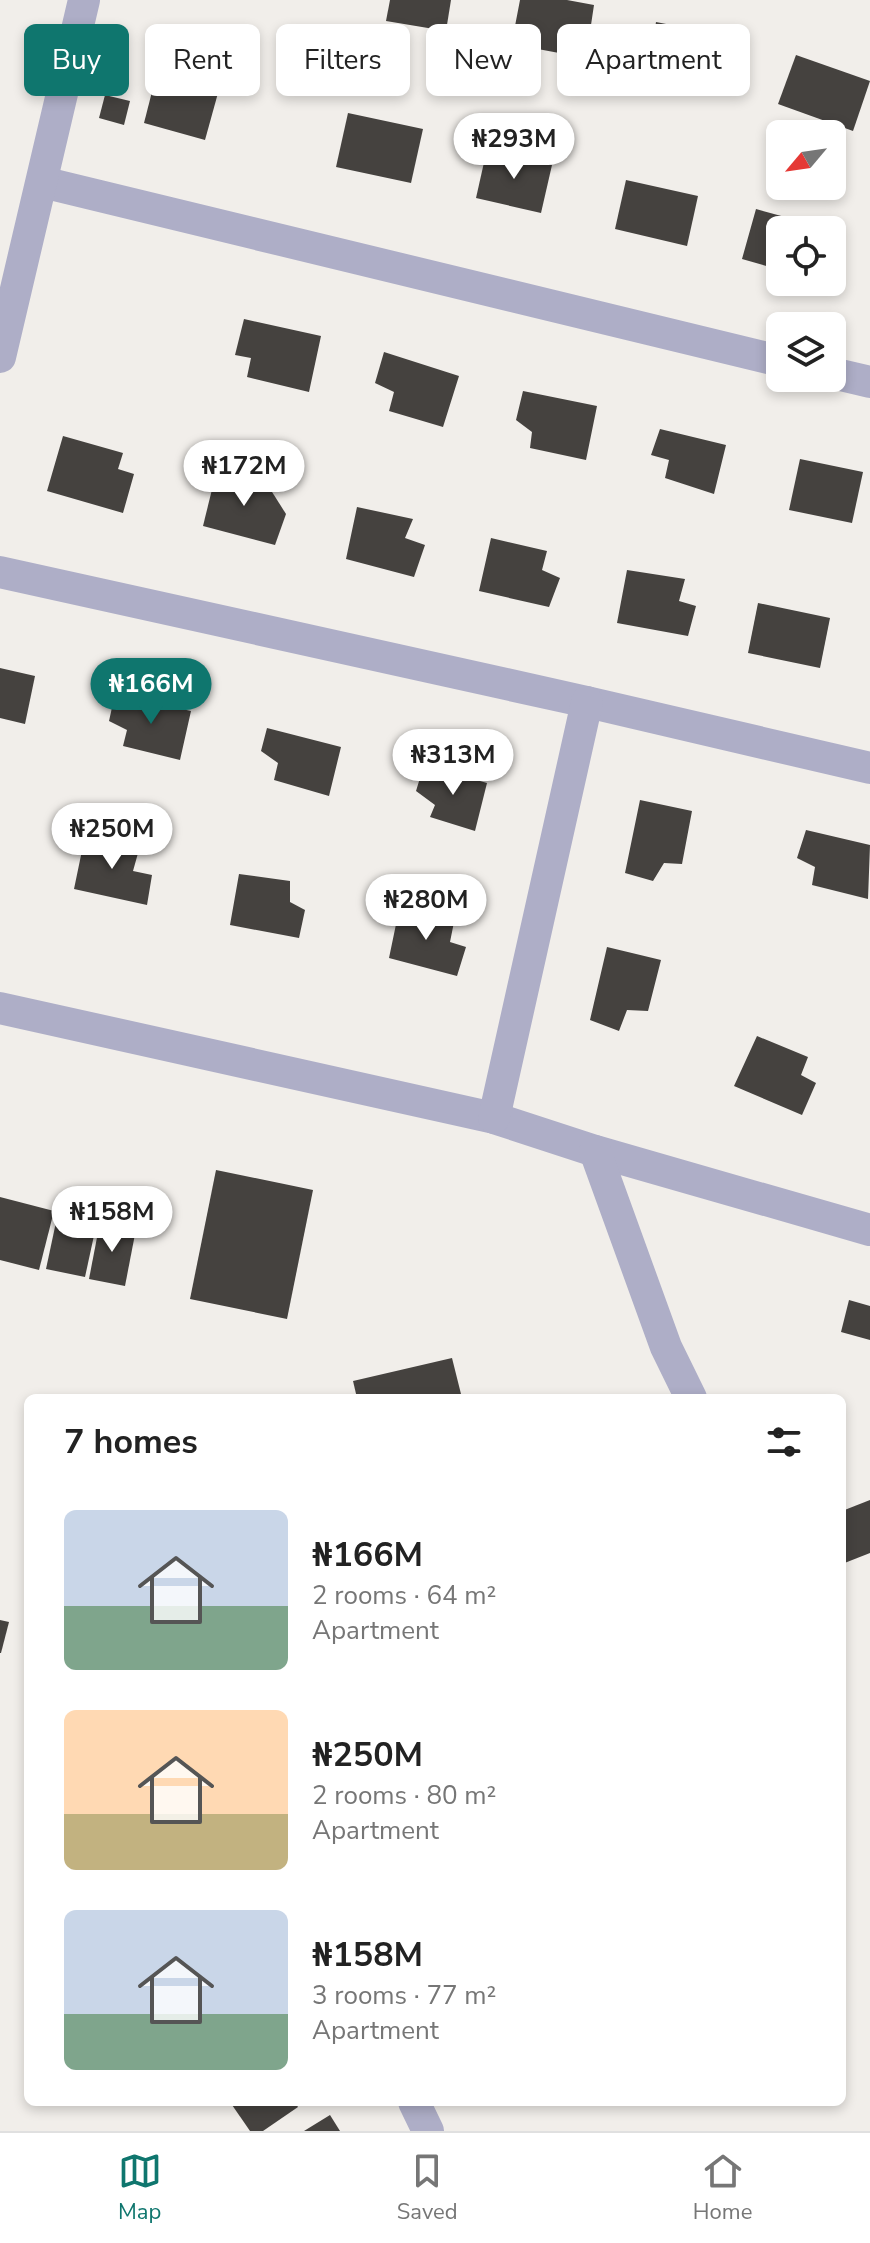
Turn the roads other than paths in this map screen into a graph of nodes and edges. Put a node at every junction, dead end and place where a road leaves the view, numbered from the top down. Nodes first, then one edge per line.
1 (84, 0) edge
2 (42, 182) junction
3 (0, 357) edge
4 (766, 358) edge
5 (846, 376) edge
6 (870, 382) edge
7 (0, 572) edge
8 (587, 702) junction
9 (870, 768) edge
10 (0, 1008) edge
11 (494, 1118) junction
12 (595, 1151) junction
13 (870, 1230) edge
14 (689, 1394) edge
15 (416, 2106) edge
16 (428, 2131) edge

1 - 2 street
2 - 3 street
2 - 4 street
5 - 6 street
7 - 8 street
8 - 9 street
8 - 11 street
10 - 11 street
11 - 12 street
12 - 13 street
12 - 14 street
15 - 16 street

